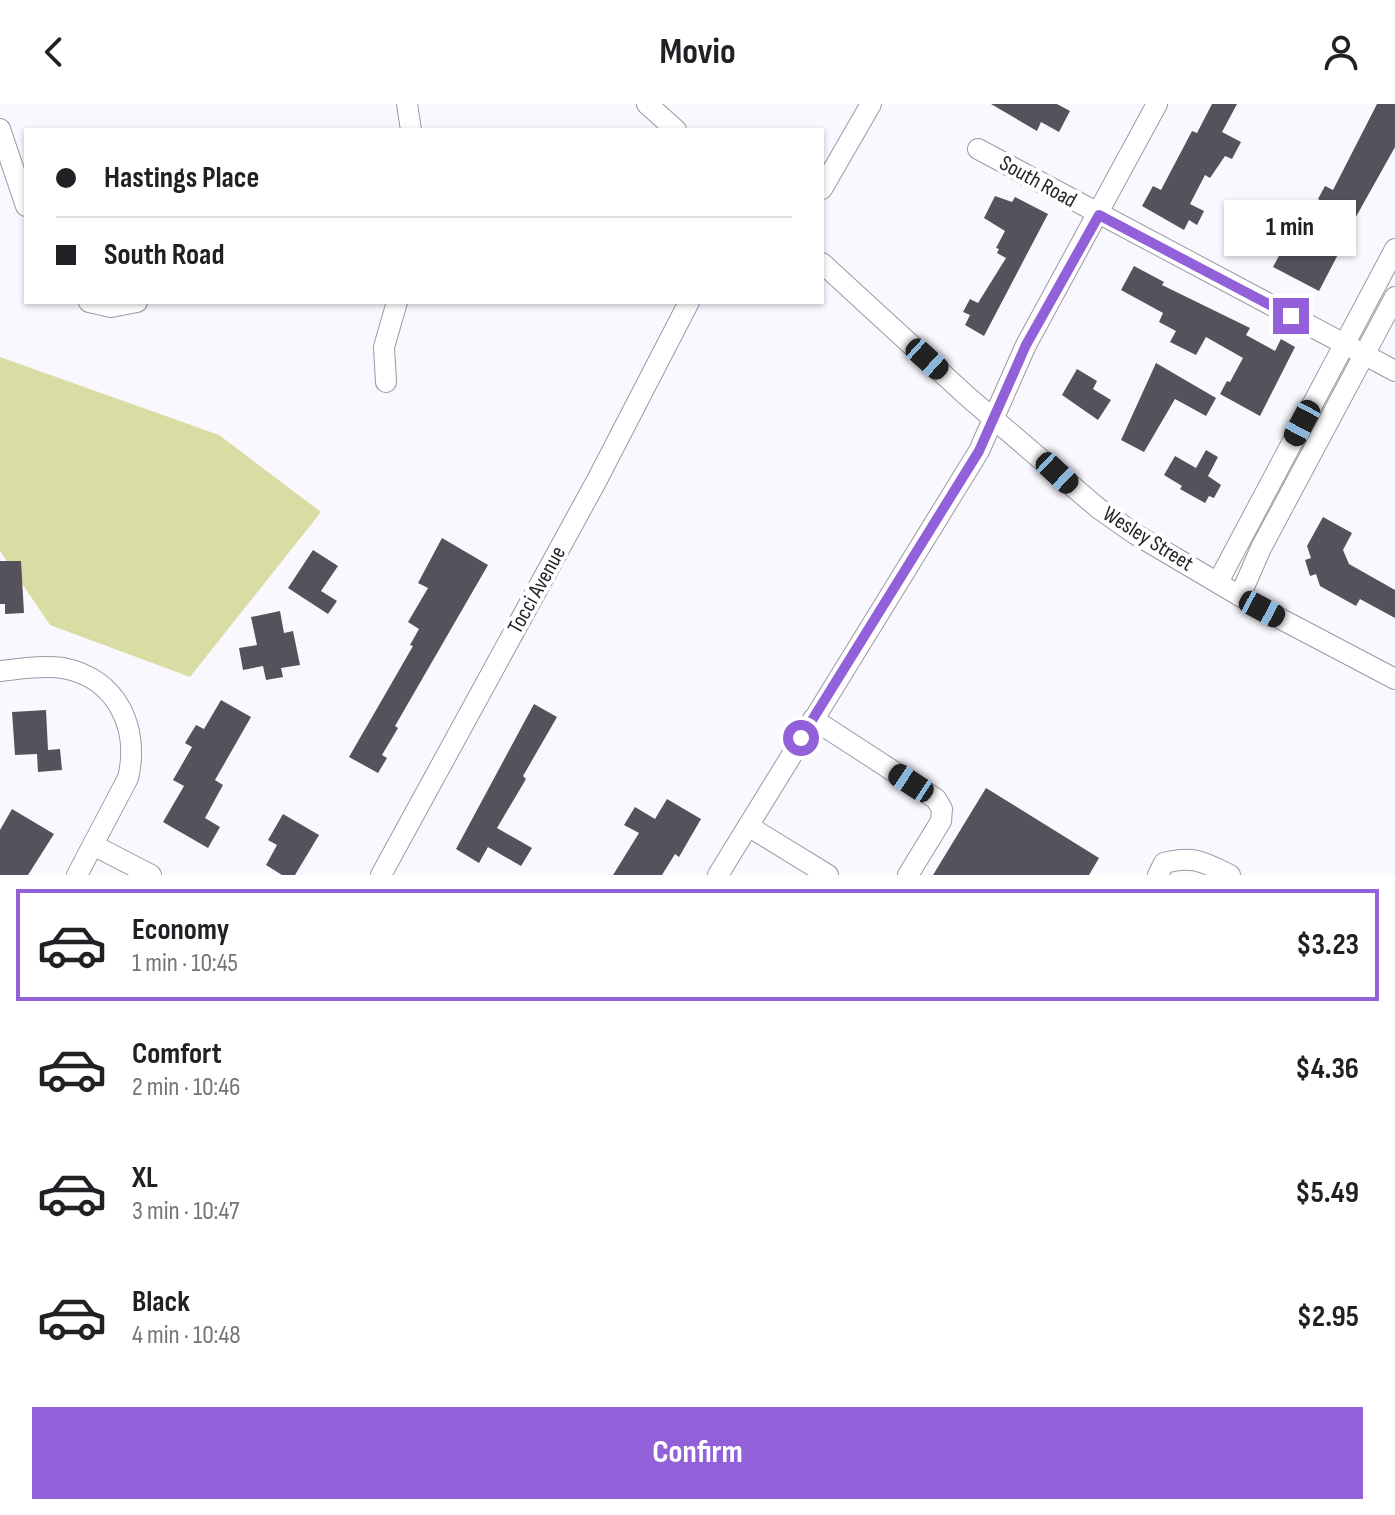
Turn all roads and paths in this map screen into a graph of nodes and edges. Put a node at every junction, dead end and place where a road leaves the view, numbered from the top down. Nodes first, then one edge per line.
1 (407, 104) edge
2 (647, 104) edge
3 (871, 104) edge
4 (1157, 104) edge
5 (411, 128) edge
6 (674, 128) edge
7 (0, 129) edge
8 (978, 149) dead end
9 (824, 186) edge
10 (24, 200) edge
11 (1099, 215) junction
12 (1395, 249) edge
13 (824, 265) edge
14 (1395, 297) edge
15 (98, 304) edge
16 (127, 304) edge
17 (396, 304) edge
18 (688, 304) edge
19 (1346, 345) junction
20 (1364, 355) junction
21 (1395, 371) edge
22 (386, 382) dead end
23 (993, 417) junction
24 (1218, 582) junction
25 (1240, 596) junction
26 (0, 671) edge
27 (1395, 679) edge
28 (813, 719) junction
29 (748, 826) junction
30 (93, 845) junction
31 (389, 872) edge
32 (77, 875) edge
33 (151, 875) edge
34 (718, 875) edge
35 (828, 875) edge
36 (908, 875) edge
37 (1158, 875) edge
38 (1230, 875) edge

1 - 5 street
2 - 6 street
3 - 9 street
4 - 11 street
7 - 10 street
8 - 11 street, South Road
11 - 19 street, South Road
11 - 23 street
12 - 19 street
13 - 23 street, Wesley Street
14 - 20 street
15 - 16 street
17 - 22 street
18 - 31 street, Tocci Avenue
19 - 20 street, South Road
19 - 24 street
20 - 21 street, South Road
20 - 25 street
23 - 24 street, Wesley Street
23 - 28 street
24 - 25 street, Wesley Street
25 - 27 street, Wesley Street
26 - 30 street
28 - 29 street
28 - 36 street
29 - 34 street
29 - 35 street
30 - 32 street
30 - 33 street
37 - 38 street

